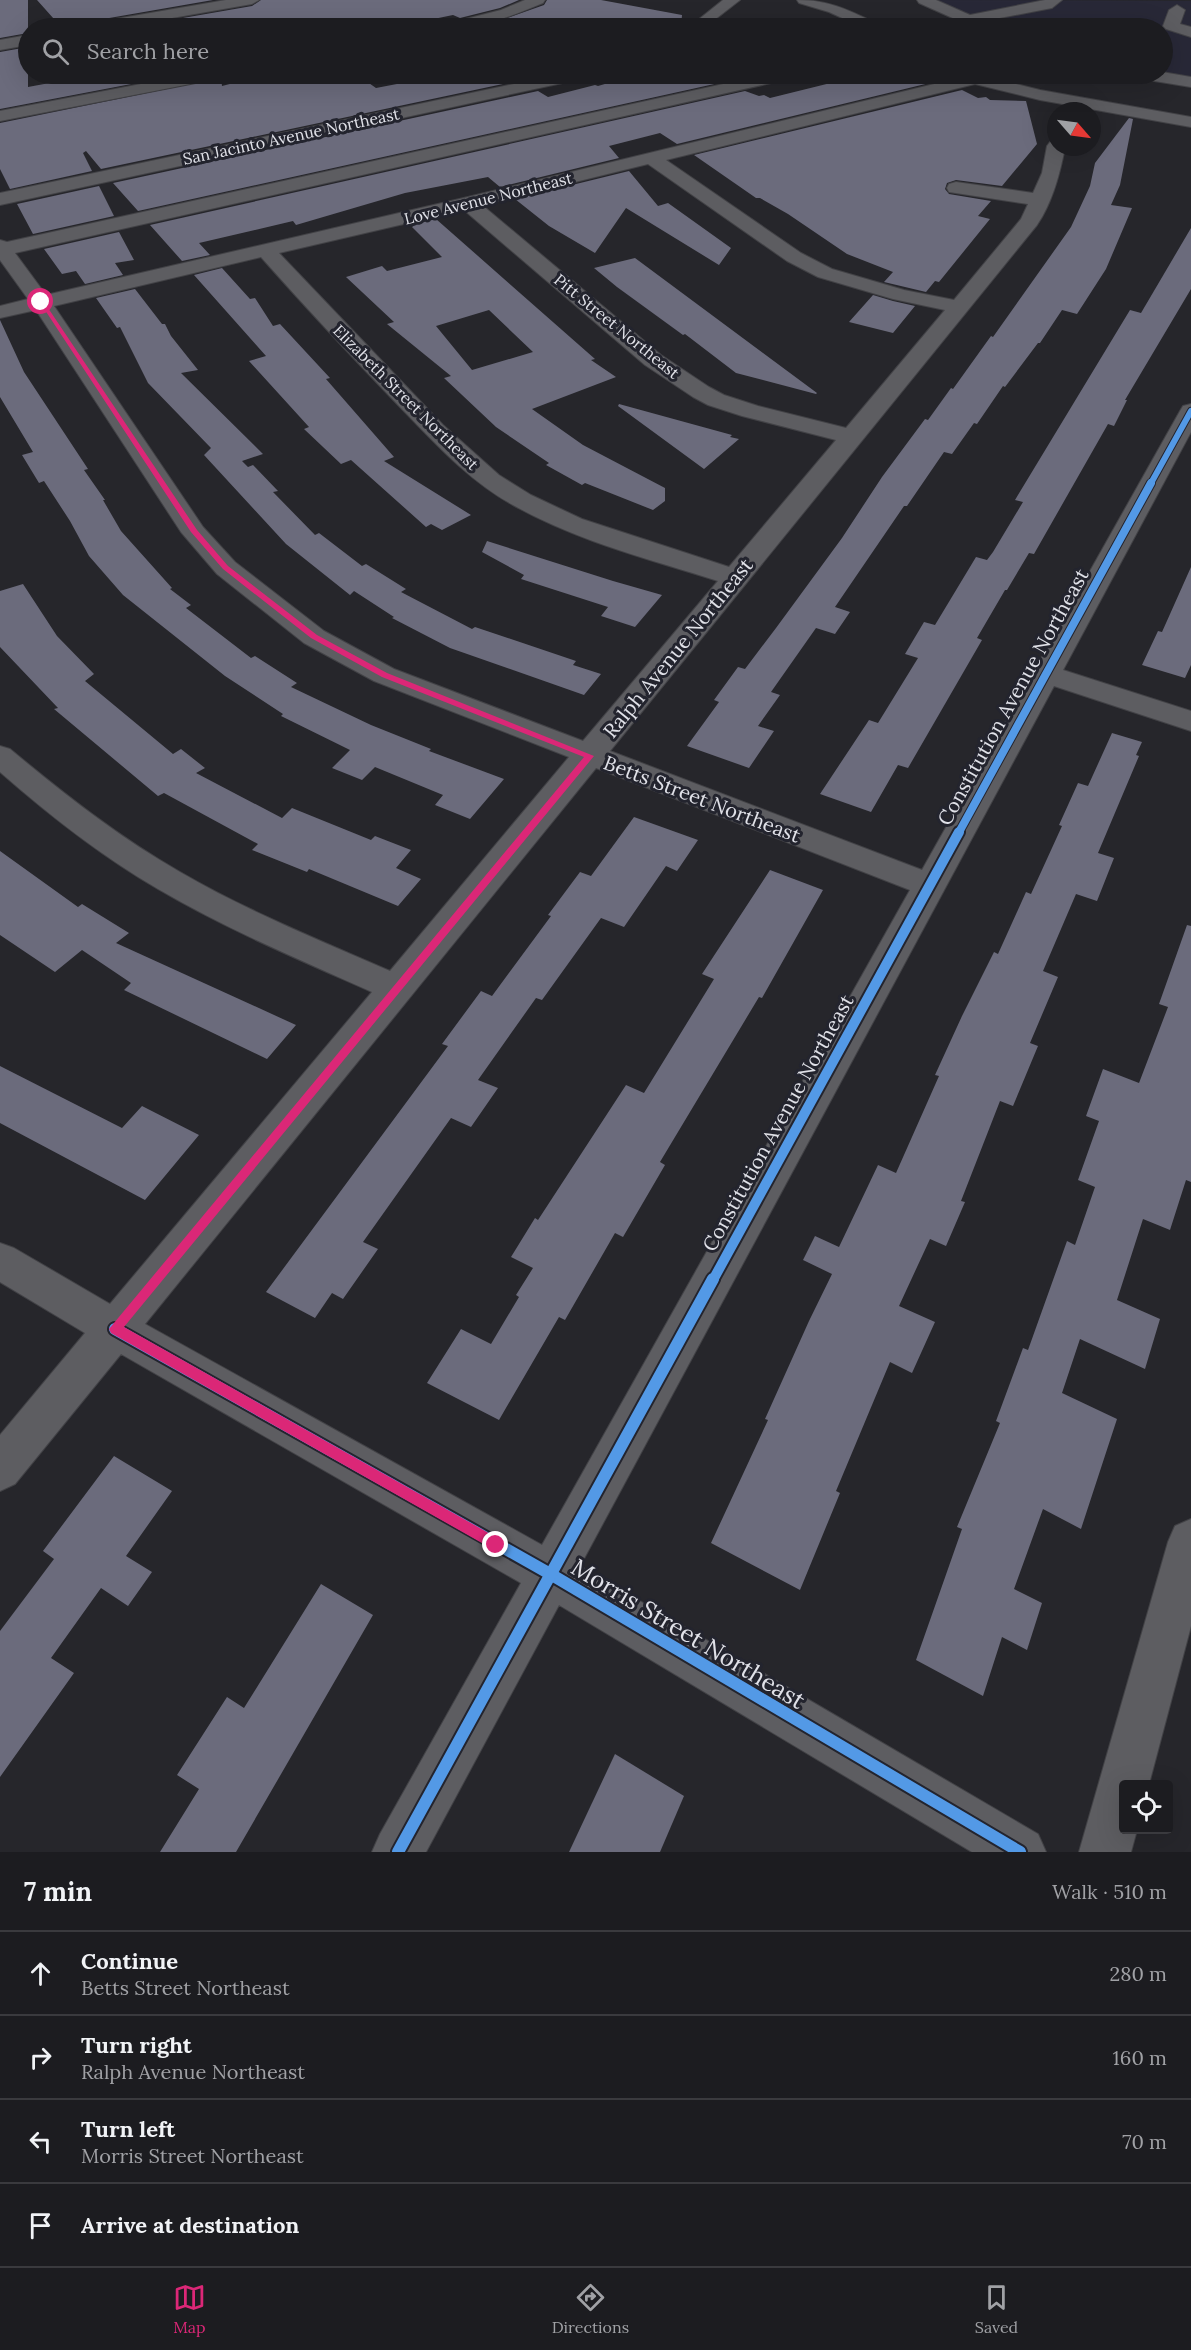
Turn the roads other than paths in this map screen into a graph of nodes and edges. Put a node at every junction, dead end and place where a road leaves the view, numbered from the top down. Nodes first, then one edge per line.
1 (252, 0) edge
2 (538, 0) edge
3 (733, 0) edge
4 (804, 0) edge
5 (924, 0) edge
6 (1055, 0) edge
7 (1020, 5) edge
8 (1159, 7) dead end
9 (1184, 11) edge
10 (149, 18) edge
11 (486, 18) edge
12 (709, 18) edge
13 (853, 18) edge
14 (963, 18) edge
15 (974, 18) edge
16 (1173, 24) edge
17 (1173, 27) edge
18 (1173, 32) edge
19 (1191, 32) edge
20 (1191, 38) edge
21 (18, 42) edge
22 (0, 45) edge
23 (1173, 79) edge
24 (1191, 82) edge
25 (165, 84) edge
26 (535, 84) edge
27 (744, 84) edge
28 (938, 84) edge
29 (997, 84) edge
30 (1060, 102) edge
31 (1101, 110) edge
32 (0, 116) edge
33 (1191, 122) edge
34 (1054, 156) edge
35 (651, 158) junction
36 (956, 188) dead end
37 (0, 199) edge
38 (1041, 200) junction
39 (468, 203) junction
40 (1, 248) edge
41 (266, 251) junction
42 (41, 302) junction
43 (959, 307) junction
44 (0, 312) edge
45 (1191, 411) edge
46 (852, 437) junction
47 (736, 578) junction
48 (1047, 674) junction
49 (1191, 721) edge
50 (0, 756) edge
51 (590, 756) junction
52 (929, 885) junction
53 (398, 989) junction
54 (0, 1261) edge
55 (115, 1329) junction
56 (0, 1469) edge
57 (1191, 1542) edge
58 (552, 1575) junction
59 (398, 1852) edge
60 (1020, 1852) edge
61 (1105, 1852) edge

1 - 10 street
2 - 11 street
3 - 12 street
4 - 13 street
5 - 14 street
6 - 7 street
7 - 15 street
8 - 9 street
9 - 16 street
17 - 19 street
18 - 20 street
21 - 22 street
23 - 24 street
25 - 32 street
26 - 37 street, San Jacinto Avenue Northeast
27 - 40 street
28 - 35 street, Love Avenue Northeast
29 - 30 street
31 - 33 street
34 - 38 street, Ralph Avenue Northeast
35 - 39 street, Love Avenue Northeast
35 - 43 street
36 - 38 street
38 - 43 street, Ralph Avenue Northeast
39 - 41 street, Love Avenue Northeast
39 - 46 street, Pitt Street Northeast
40 - 42 street, Betts Street Northeast
41 - 42 street, Love Avenue Northeast
41 - 47 street, Elizabeth Street Northeast
42 - 44 street, Love Avenue Northeast
42 - 51 street, Betts Street Northeast
43 - 46 street, Ralph Avenue Northeast
45 - 48 street, Constitution Avenue Northeast
46 - 47 street, Ralph Avenue Northeast
47 - 51 street, Ralph Avenue Northeast
48 - 49 street
48 - 52 street, Constitution Avenue Northeast
50 - 53 street
51 - 52 street, Betts Street Northeast
51 - 53 street, Ralph Avenue Northeast
52 - 58 street, Constitution Avenue Northeast
53 - 55 street, Ralph Avenue Northeast
54 - 55 street, Morris Street Northeast
55 - 56 street, Ralph Avenue Northeast
55 - 58 street, Morris Street Northeast
57 - 61 street
58 - 59 street, Constitution Avenue Northeast
58 - 60 street, Morris Street Northeast

